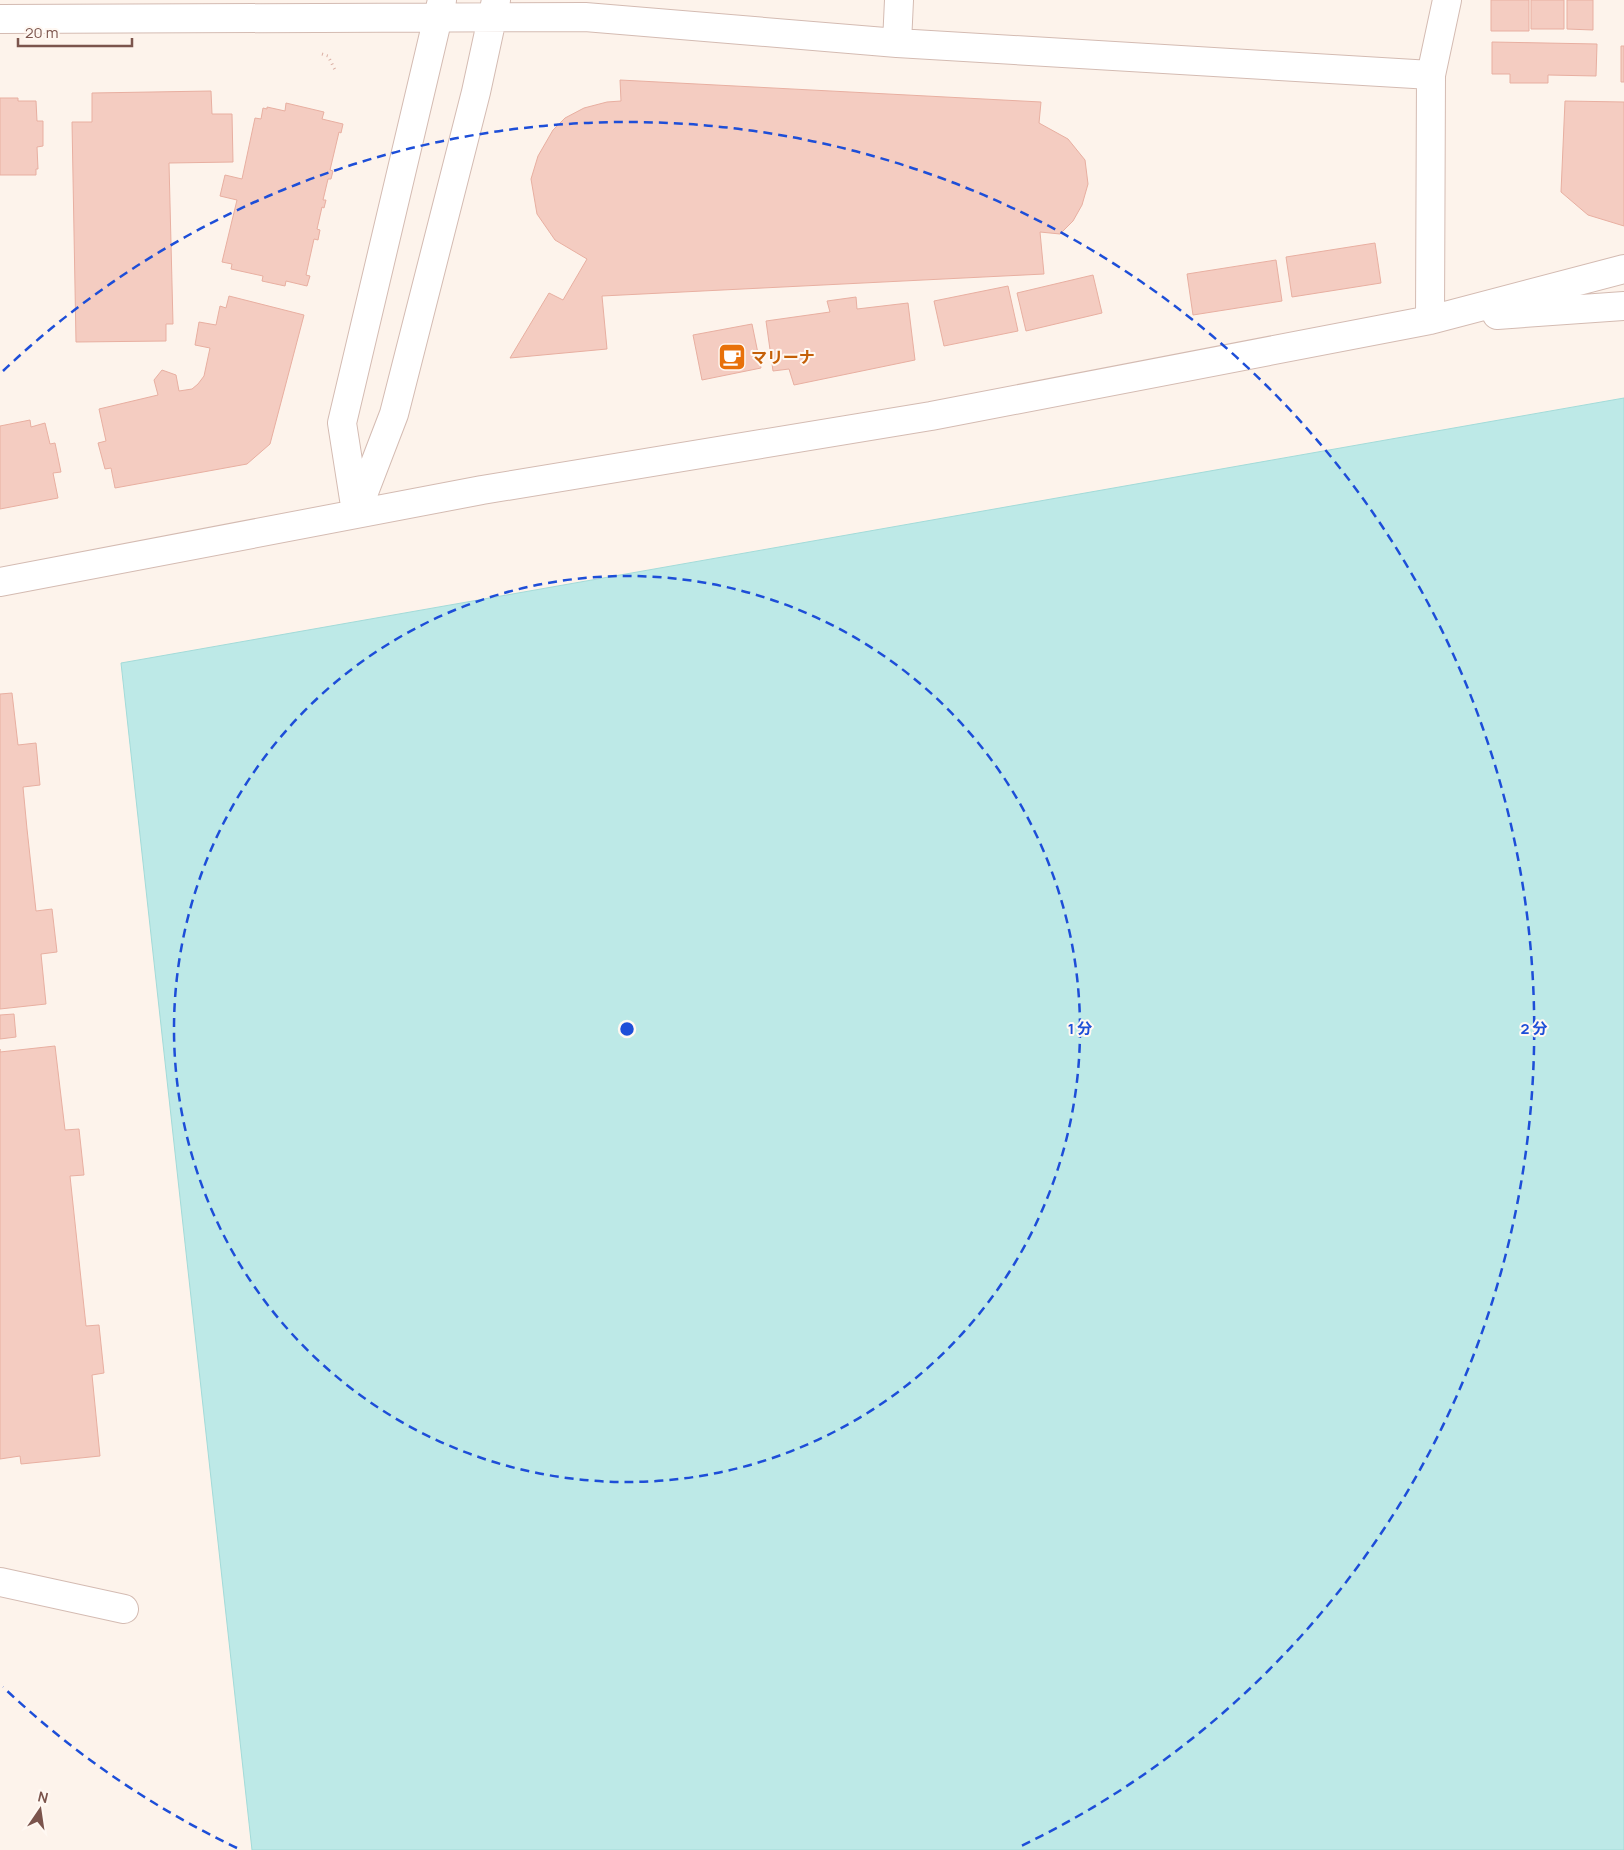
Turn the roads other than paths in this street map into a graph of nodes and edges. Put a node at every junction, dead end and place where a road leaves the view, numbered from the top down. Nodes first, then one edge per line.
1 (899, 0) edge
2 (1447, 0) edge
3 (495, 8) edge
4 (440, 9) edge
5 (0, 19) edge
6 (897, 43) junction
7 (1431, 75) junction
8 (1624, 269) edge
9 (1624, 306) edge
10 (1430, 320) junction
11 (356, 513) junction
12 (0, 582) edge
13 (0, 1582) edge
14 (124, 1609) dead end

1 - 6 street
2 - 7 street
3 - 4 street
3 - 6 street
3 - 11 street
4 - 5 street
4 - 11 street
6 - 7 street
7 - 10 street
8 - 10 street
9 - 10 street
10 - 11 street
11 - 12 street
13 - 14 street

